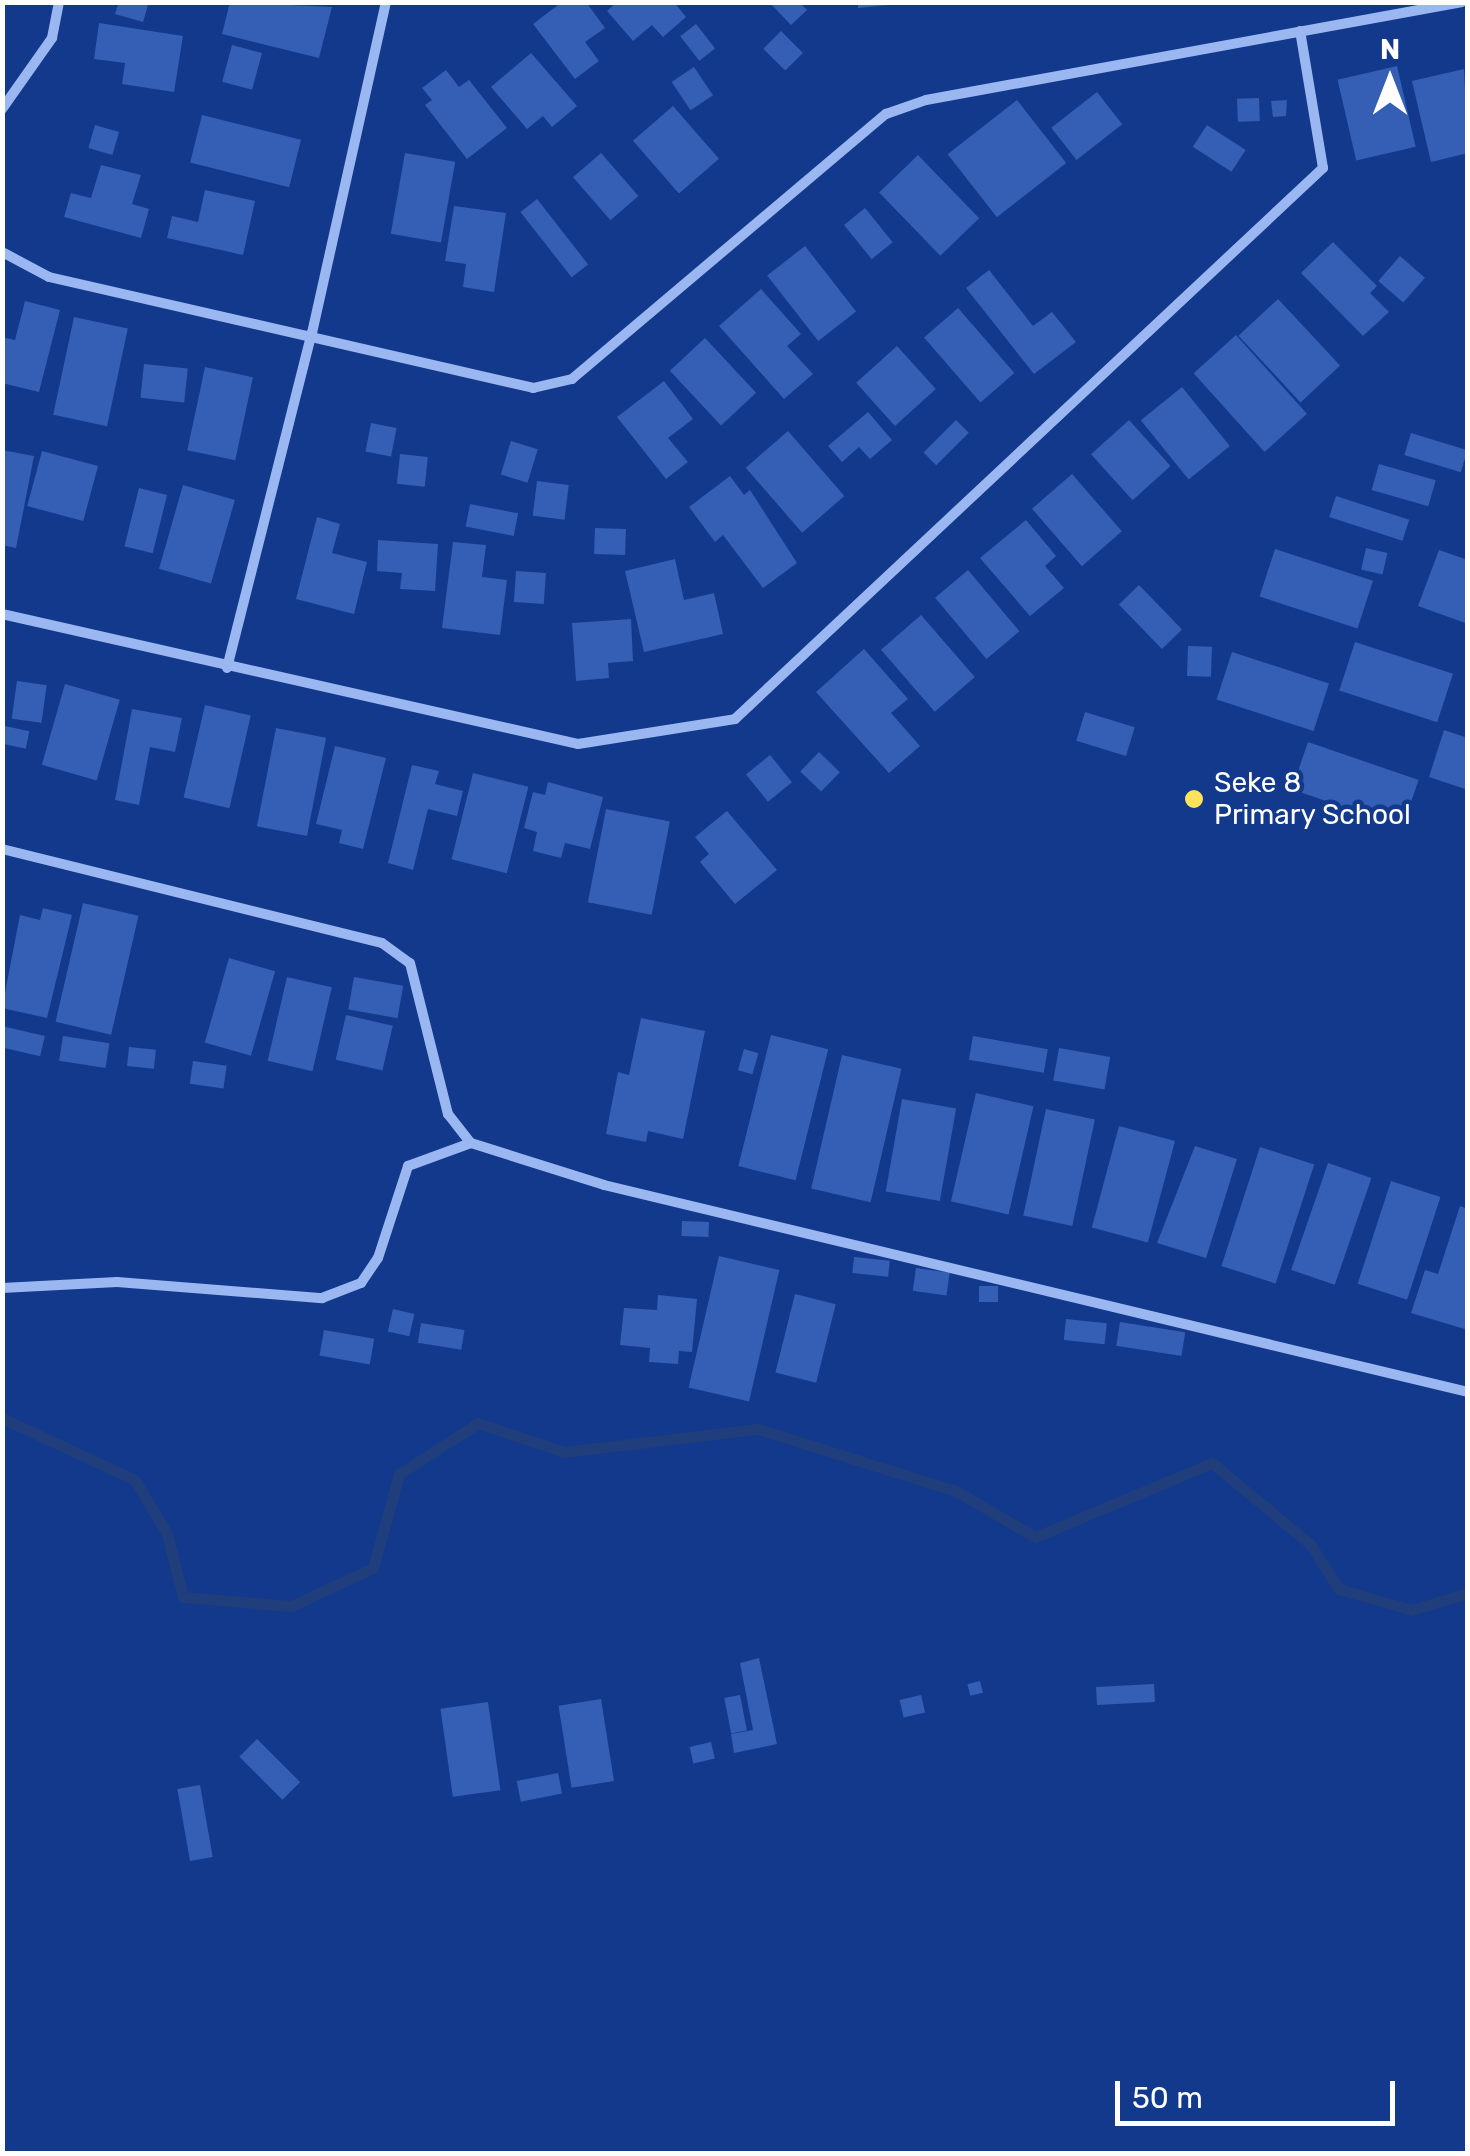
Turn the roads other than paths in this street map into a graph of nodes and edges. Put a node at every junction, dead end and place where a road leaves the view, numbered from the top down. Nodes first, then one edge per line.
1 (58, 2) edge
2 (386, 2) edge
3 (1462, 2) edge
4 (1300, 32) junction
5 (2, 109) edge
6 (2, 252) edge
7 (312, 333) junction
8 (2, 614) edge
9 (226, 668) junction
10 (2, 849) edge
11 (471, 1143) junction
12 (2, 1288) edge
13 (1468, 1392) edge

1 - 5 street
2 - 7 street
3 - 4 street
4 - 7 street
4 - 9 street
6 - 7 street
7 - 9 street
8 - 9 street
10 - 11 street
11 - 12 street
11 - 13 street

